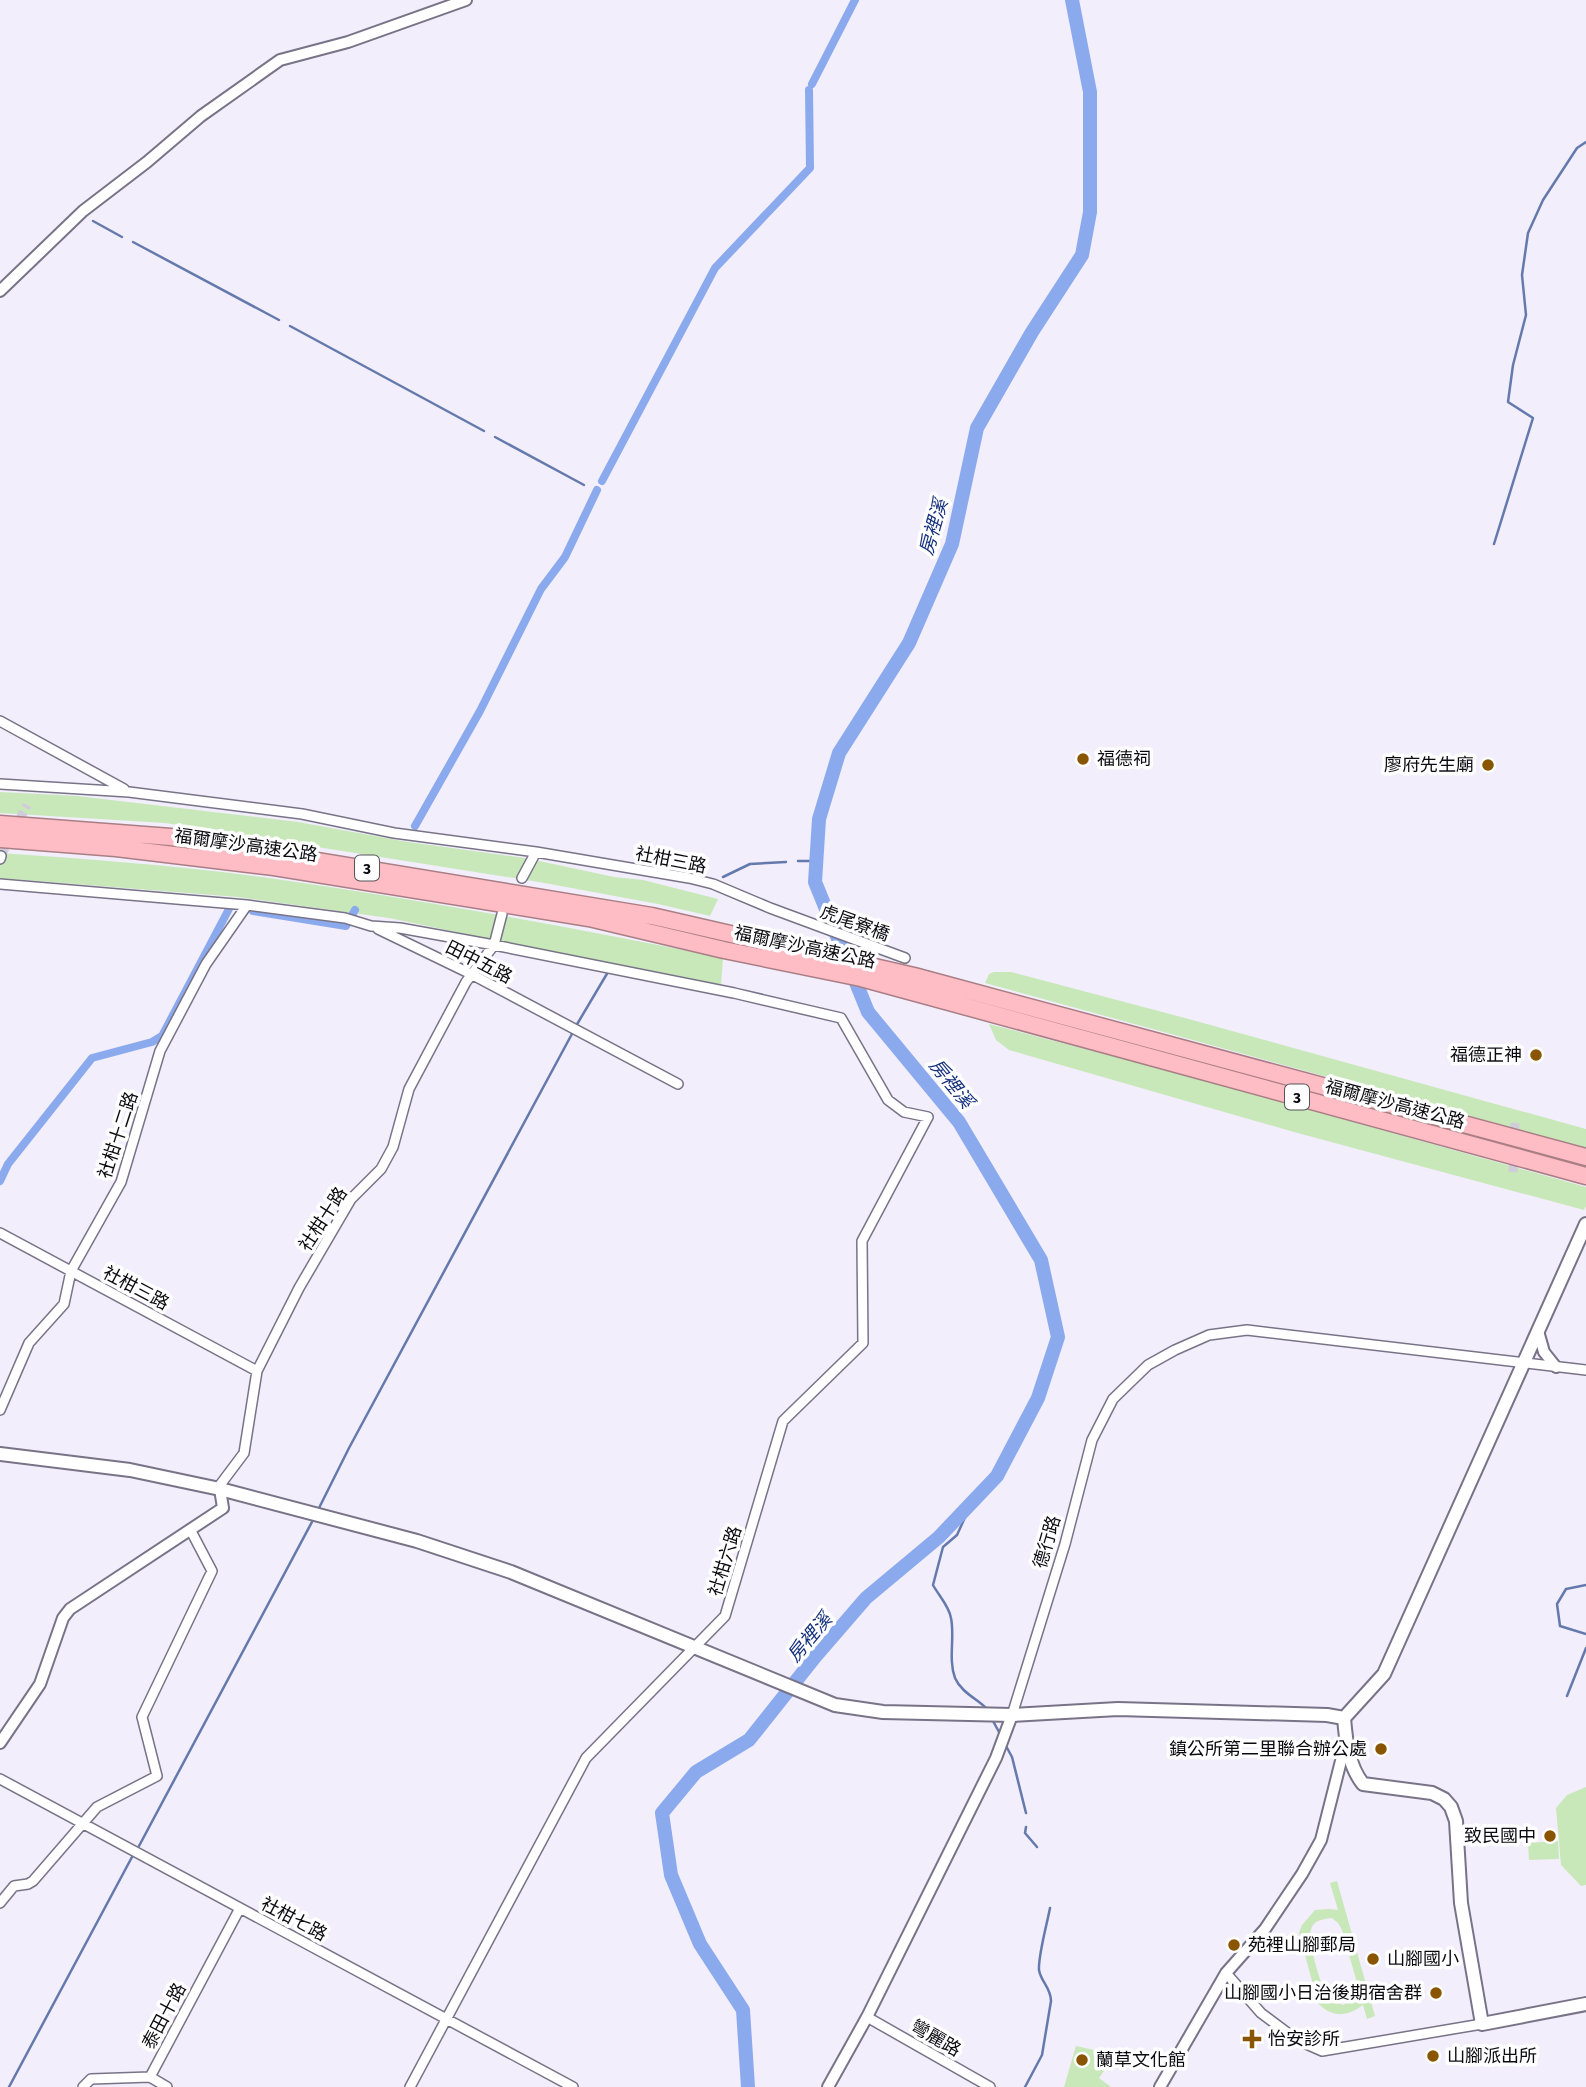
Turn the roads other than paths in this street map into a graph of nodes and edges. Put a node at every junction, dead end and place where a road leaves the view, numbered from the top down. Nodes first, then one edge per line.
1 (466, 0) edge
2 (0, 291) edge
3 (0, 721) edge
4 (0, 784) edge
5 (129, 792) junction
6 (0, 824) edge
7 (0, 839) edge
8 (536, 852) junction
9 (522, 878) dead end
10 (0, 884) edge
11 (247, 905) junction
12 (502, 914) dead end
13 (794, 917) joint
14 (366, 924) junction
15 (494, 945) junction
16 (905, 958) dead end
17 (471, 974) junction
18 (678, 1084) dead end
19 (1586, 1157) edge
20 (1585, 1176) edge
21 (1586, 1224) edge
22 (0, 1233) edge
23 (71, 1271) junction
24 (1538, 1331) junction
25 (1523, 1363) junction
26 (1556, 1367) junction
27 (1586, 1370) edge
28 (257, 1371) junction
29 (0, 1410) edge
30 (0, 1454) edge
31 (220, 1489) junction
32 (191, 1531) junction
33 (694, 1648) junction
34 (1012, 1715) junction
35 (1344, 1718) junction
36 (1346, 1741) junction
37 (0, 1743) edge
38 (0, 1779) edge
39 (83, 1824) junction
40 (0, 1903) edge
41 (240, 1908) junction
42 (1226, 1973) junction
43 (1586, 2004) edge
44 (867, 2017) junction
45 (447, 2019) junction
46 (1482, 2024) junction
47 (150, 2077) junction
48 (987, 2086) edge
49 (83, 2087) edge
50 (167, 2087) edge
51 (410, 2087) edge
52 (573, 2087) edge
53 (828, 2087) edge
54 (1160, 2087) edge

1 - 2 street
3 - 5 street
4 - 5 street, 社柑三路
5 - 8 street, 社柑三路
6 - 19 highway, 福爾摩沙高速公路 / 3
7 - 20 highway, 福爾摩沙高速公路 / 3
8 - 9 street
8 - 13 street, 社柑三路
10 - 11 street
11 - 14 street
11 - 23 street, 社柑十二路
12 - 15 street
13 - 16 street, 虎尾寮橋
14 - 15 street
14 - 17 street, 田中五路
15 - 17 street, 社柑十路
15 - 33 street, 社柑六路
17 - 18 street, 田中五路
17 - 28 street, 社柑十路
21 - 24 main road
22 - 23 street, 社柑三路
23 - 28 street, 社柑三路
23 - 29 street, 社柑十二路
24 - 25 main road
24 - 26 street
25 - 26 street, 德行路
25 - 34 street, 德行路
25 - 35 main road
26 - 27 street, 德行路
28 - 31 street, 社柑十路
30 - 31 main road
31 - 32 street
31 - 33 main road
32 - 37 street
32 - 39 street
33 - 34 main road
33 - 45 street, 社柑六路
34 - 35 main road
34 - 44 street, 德行路
35 - 36 main road
36 - 42 street
36 - 46 main road
38 - 39 street, 社柑七路
39 - 40 street
39 - 41 street, 社柑七路
41 - 45 street, 社柑七路
41 - 47 street, 泰田十路
42 - 46 street
42 - 54 street
43 - 46 main road
44 - 48 street, 彎麗路
44 - 53 street, 德行路
45 - 51 street, 社柑六路
45 - 52 street, 社柑七路
47 - 49 street, 泰田十路
47 - 50 street

